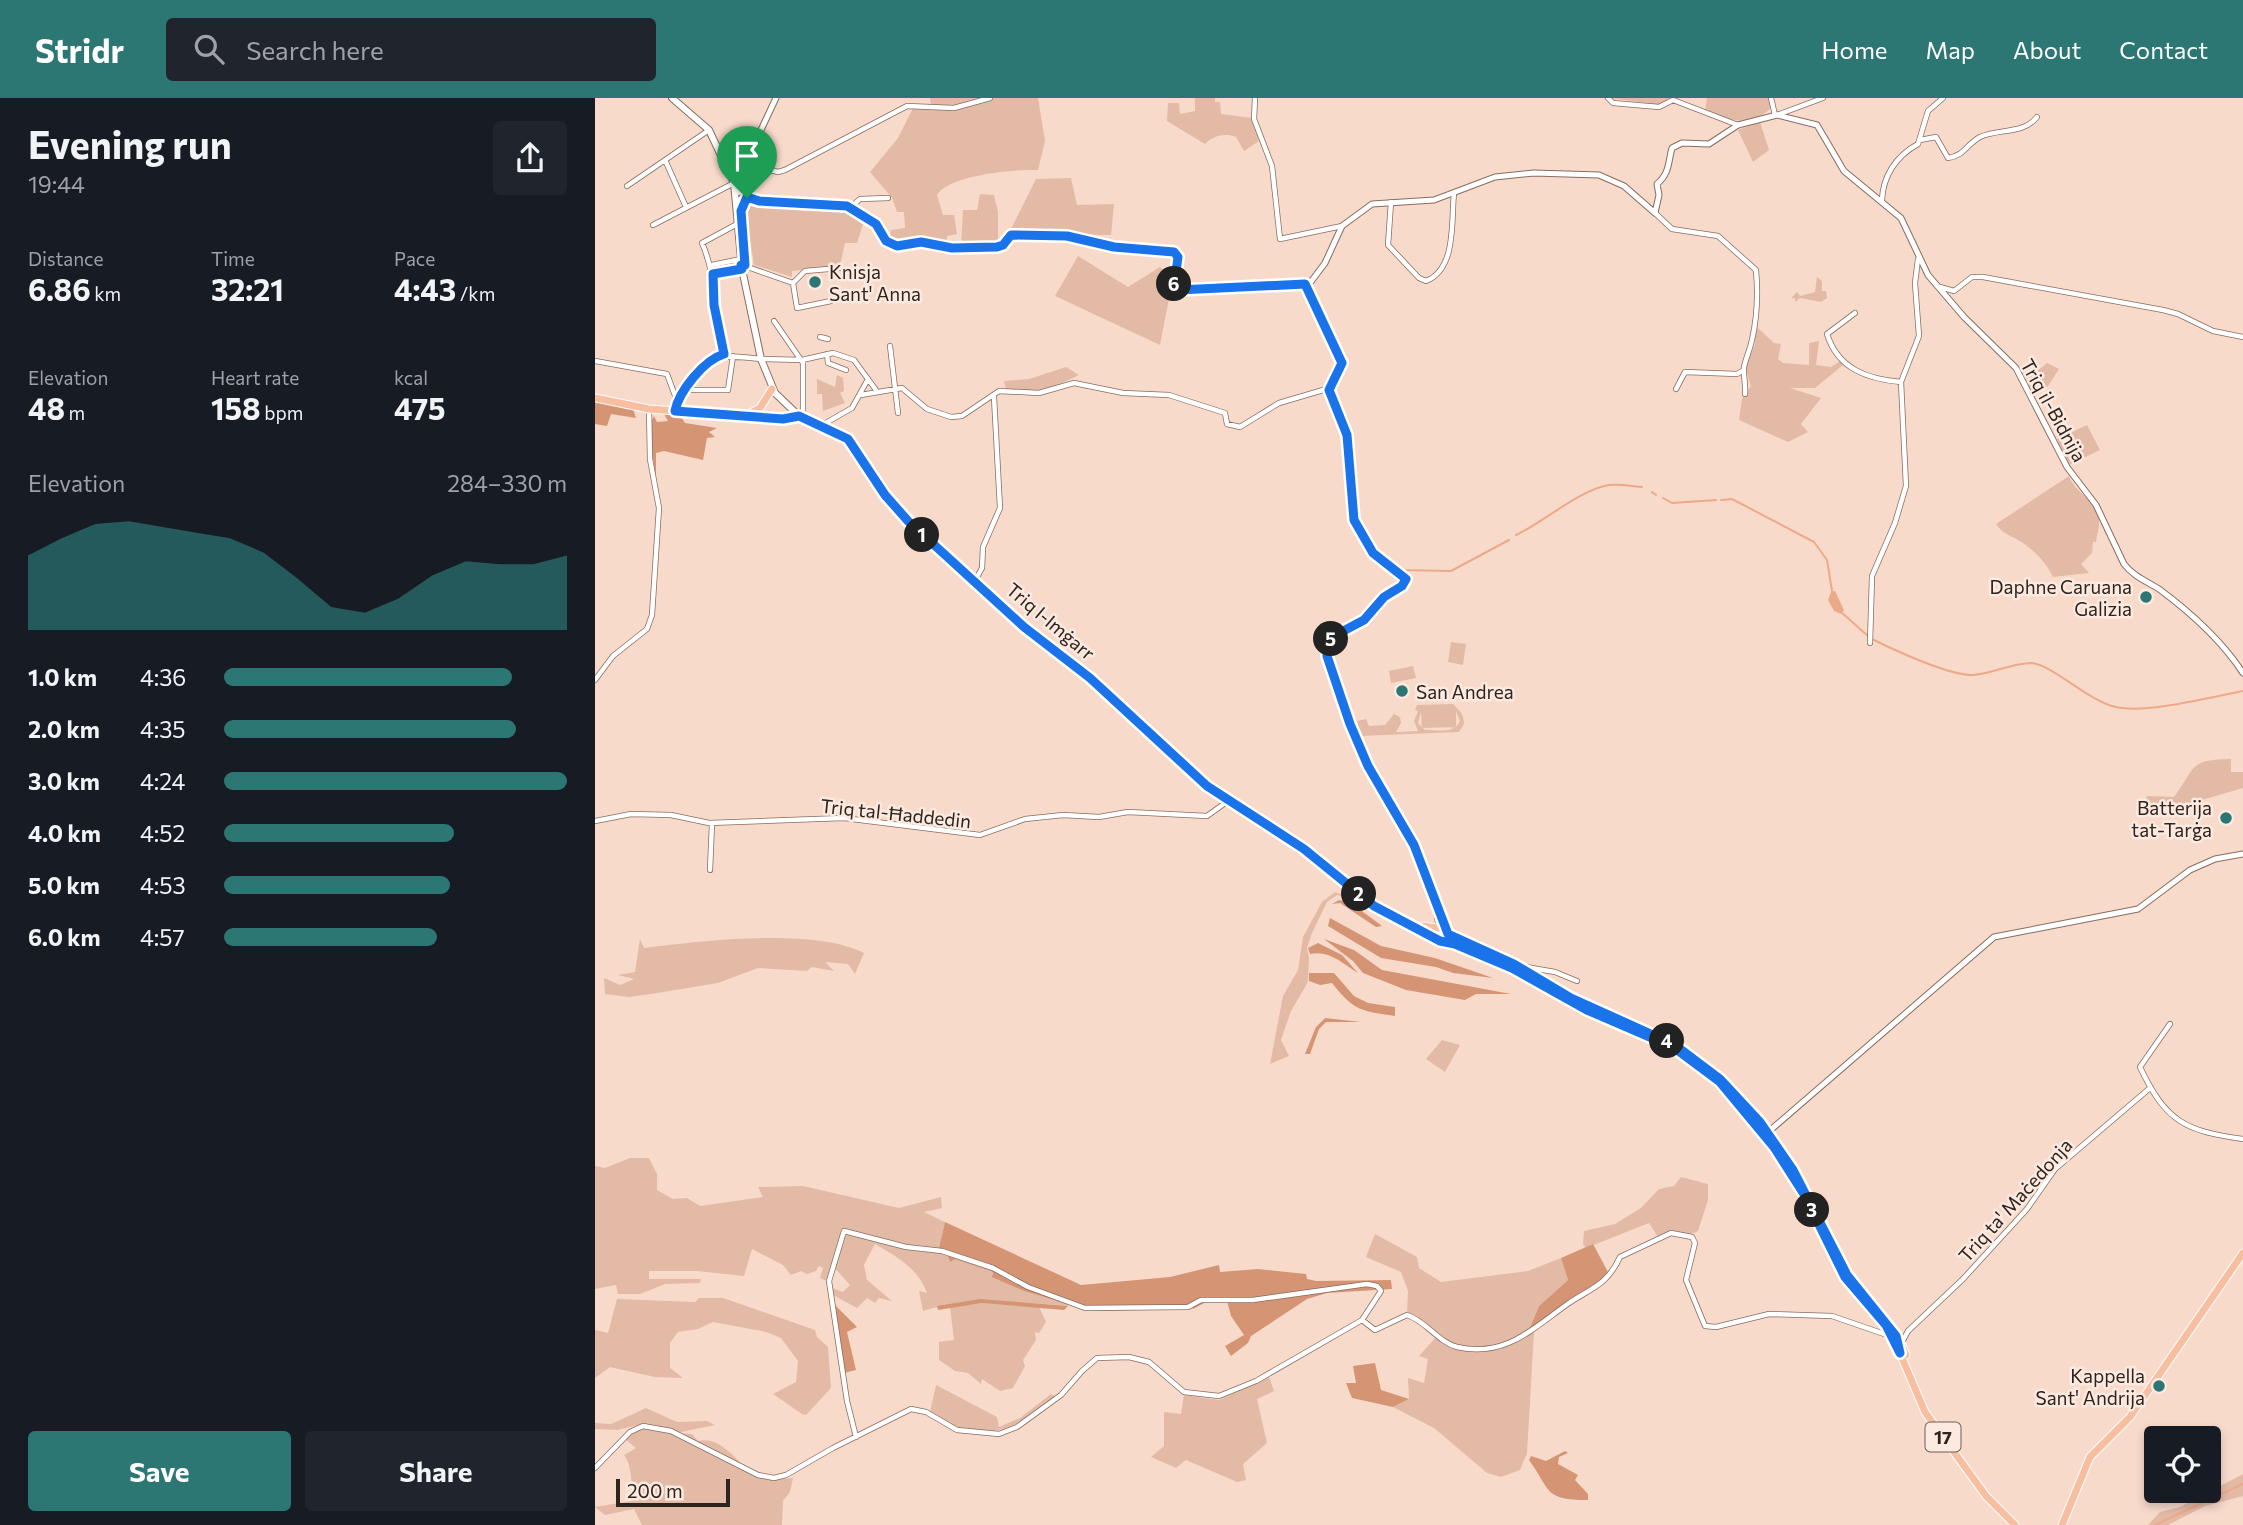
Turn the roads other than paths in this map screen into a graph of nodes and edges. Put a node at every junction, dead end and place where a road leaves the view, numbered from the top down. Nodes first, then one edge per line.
1 (672, 98) edge
2 (776, 98) edge
3 (990, 98) edge
4 (1255, 98) edge
5 (1608, 98) edge
6 (1770, 98) edge
7 (1823, 98) edge
8 (1943, 98) edge
9 (1776, 115) junction
10 (2037, 117) dead end
11 (1738, 125) junction
12 (709, 130) junction
13 (1920, 141) junction
14 (665, 160) junction
15 (759, 167) junction
16 (734, 183) junction
17 (627, 186) dead end
18 (1454, 193) junction
19 (742, 196) junction
20 (888, 198) dead end
21 (1882, 200) junction
22 (1391, 202) junction
23 (686, 207) junction
24 (851, 207) junction
25 (1655, 213) junction
26 (739, 223) junction
27 (653, 225) dead end
28 (1342, 226) junction
29 (1918, 258) junction
30 (712, 265) junction
31 (742, 265) junction
32 (840, 268) dead end
33 (713, 274) junction
34 (793, 283) junction
35 (1305, 284) junction
36 (1936, 284) junction
37 (831, 301) dead end
38 (1855, 313) dead end
39 (774, 321) dead end
40 (820, 337) dead end
41 (2243, 337) edge
42 (828, 339) dead end
43 (890, 346) dead end
44 (724, 354) junction
45 (827, 354) junction
46 (733, 356) junction
47 (762, 359) junction
48 (801, 360) junction
49 (595, 361) edge
50 (846, 370) dead end
51 (1744, 370) junction
52 (867, 382) junction
53 (1901, 382) junction
54 (1329, 388) junction
55 (1676, 388) dead end
56 (772, 389) junction
57 (895, 389) junction
58 (687, 390) junction
59 (876, 390) junction
60 (1745, 394) dead end
61 (861, 395) junction
62 (993, 397) junction
63 (595, 398) edge
64 (677, 401) junction
65 (760, 408) junction
66 (649, 410) junction
67 (675, 411) junction
68 (898, 414) dead end
69 (745, 415) junction
70 (800, 415) junction
71 (764, 417) junction
72 (824, 424) junction
73 (977, 577) junction
74 (1870, 643) dead end
75 (2243, 673) edge
76 (595, 680) edge
77 (1228, 801) junction
78 (595, 821) edge
79 (712, 823) junction
80 (2243, 854) edge
81 (710, 870) dead end
82 (1435, 905) junction
83 (1441, 932) junction
84 (1524, 970) junction
85 (1577, 981) dead end
86 (2170, 1024) dead end
87 (2150, 1088) junction
88 (1767, 1133) junction
89 (2243, 1139) edge
90 (2243, 1255) edge
91 (1364, 1321) junction
92 (1898, 1337) junction
93 (856, 1437) junction
94 (595, 1468) edge
95 (2062, 1523) edge
96 (2016, 1525) edge

1 - 12 main road
2 - 15 street
3 - 15 street
4 - 28 street
5 - 11 street
6 - 9 street
7 - 9 street
8 - 13 street
9 - 11 street
9 - 21 street, Triq il-Bidnija
10 - 13 street
11 - 25 street
12 - 14 street
12 - 16 main road
13 - 21 street
14 - 17 street
14 - 23 street
15 - 19 street
16 - 19 main road
16 - 23 street
18 - 22 street
18 - 22 street
18 - 25 street
19 - 24 street
19 - 26 main road
19 - 31 main road
20 - 24 street
21 - 29 street, Triq il-Bidnija
22 - 28 street
23 - 27 street
24 - 35 street
25 - 51 street
26 - 30 street
26 - 31 main road
28 - 35 street
29 - 36 street, Triq il-Bidnija
29 - 53 street
30 - 31 street
30 - 33 street
31 - 33 street
31 - 34 street
31 - 47 main road
32 - 34 street
33 - 44 street
34 - 37 street
35 - 54 street
36 - 41 street
36 - 75 street, Triq il-Bidnija
38 - 53 street
39 - 48 street
40 - 42 street
43 - 57 street
44 - 46 street
44 - 58 street
45 - 48 street
45 - 50 street
45 - 52 street
46 - 47 street
46 - 58 street
47 - 48 street
47 - 56 main road
47 - 70 main road
48 - 70 street
49 - 64 street
51 - 55 street
51 - 60 street
52 - 59 street
52 - 61 street
53 - 74 street
54 - 62 street
54 - 82 street
56 - 65 main road
56 - 70 main road
57 - 59 street
57 - 62 street
57 - 68 street
58 - 64 street
59 - 61 street
61 - 72 street
62 - 73 street
63 - 66 main road, 17
64 - 67 street
65 - 69 main road, 17
65 - 71 main road
66 - 67 main road, 17
66 - 76 street
67 - 69 main road, 17
69 - 71 main road, 17
70 - 71 main road, 17
70 - 72 main road, Triq l-Imġarr / 17
70 - 77 main road, Triq l-Imġarr / 17
72 - 73 main road, Triq l-Imġarr / 17
73 - 83 main road, Triq l-Imġarr / 17
77 - 79 street, Triq tal-Ħaddedin
77 - 83 main road, Triq l-Imġarr / 17
78 - 79 street, Triq tal-Ħaddedin
79 - 81 street
80 - 88 street
82 - 83 street
82 - 83 street
83 - 84 main road, Triq l-Imġarr / 17
83 - 92 main road, Triq l-Imġarr / 17
84 - 85 street
84 - 88 main road, Triq l-Imġarr / 17
86 - 87 street
87 - 89 street
87 - 92 street, Triq ta' Maċedonja
88 - 92 main road, Triq l-Imġarr / 17
90 - 95 main road
91 - 92 street
91 - 93 street
91 - 93 street
92 - 96 main road, Triq l-Imġarr / 17
92 - 96 main road, Triq l-Imġarr / 17
93 - 94 street

